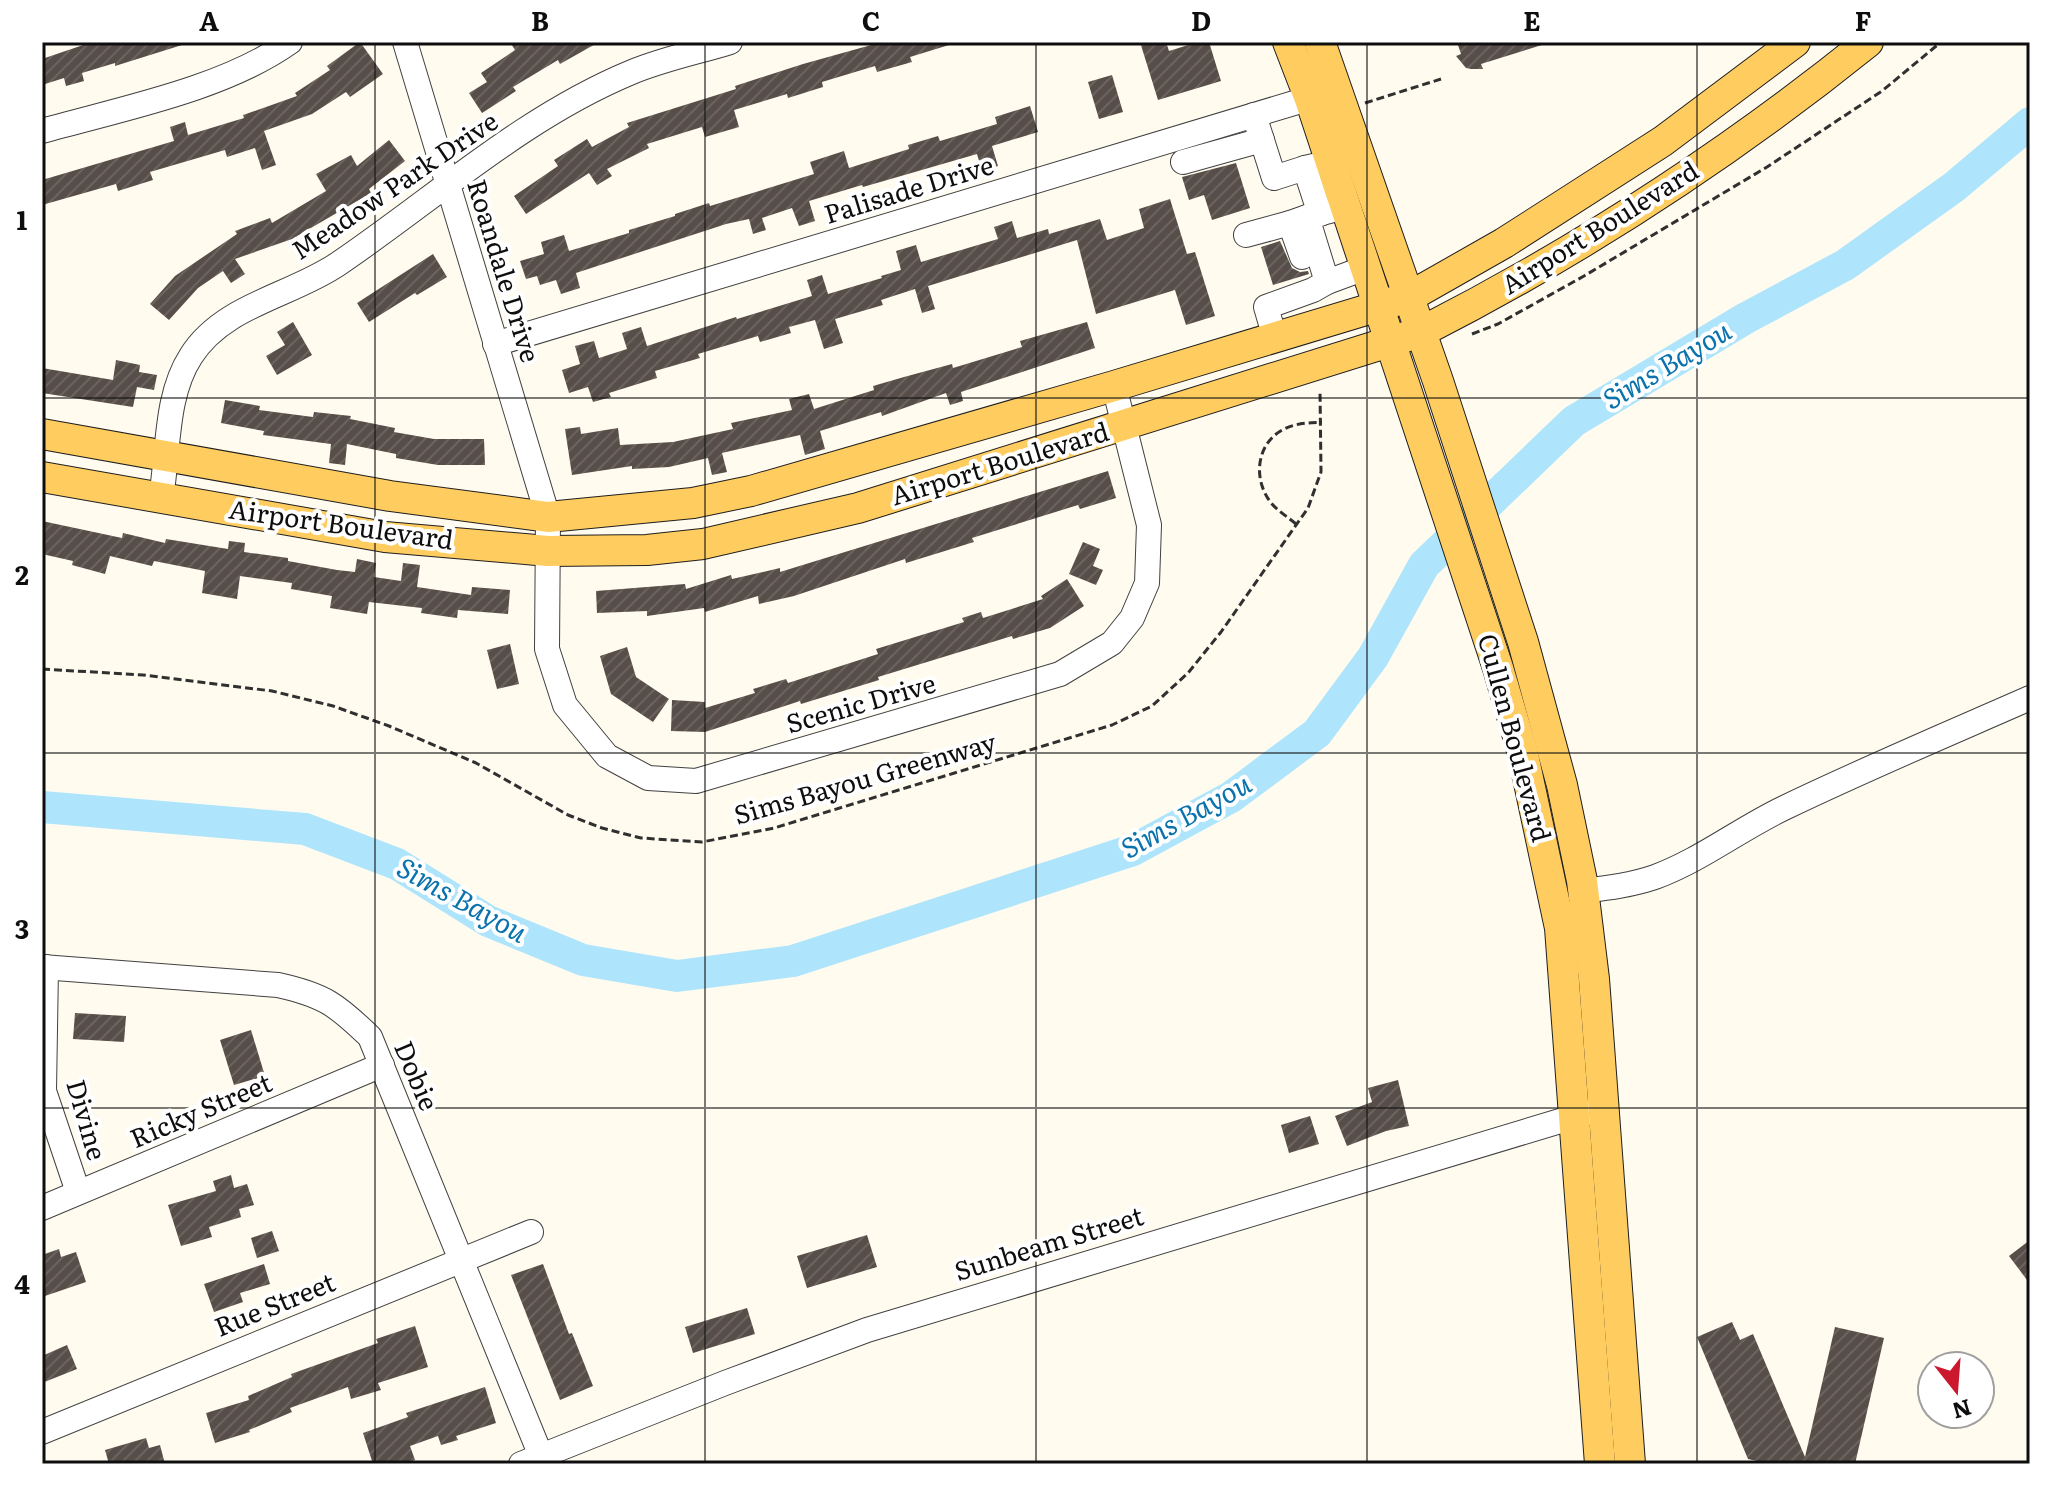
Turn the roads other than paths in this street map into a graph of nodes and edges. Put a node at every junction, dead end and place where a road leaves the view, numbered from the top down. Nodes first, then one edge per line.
1 (290, 42) edge
2 (405, 42) edge
3 (730, 42) edge
4 (1288, 42) edge
5 (1320, 42) edge
6 (1795, 42) edge
7 (1868, 42) edge
8 (1331, 99) junction
9 (1254, 115) junction
10 (42, 131) edge
11 (1262, 140) junction
12 (1663, 141) junction
13 (1183, 162) dead end
14 (1318, 165) junction
15 (1690, 174) junction
16 (446, 183) junction
17 (1315, 215) junction
18 (1246, 235) dead end
19 (1365, 268) junction
20 (1312, 276) junction
21 (1409, 297) junction
22 (1378, 307) junction
23 (1323, 323) junction
24 (1421, 332) junction
25 (1275, 338) junction
26 (1389, 343) junction
27 (495, 344) junction
28 (1114, 386) junction
29 (1124, 425) junction
30 (42, 434) edge
31 (168, 457) junction
32 (846, 465) junction
33 (42, 477) edge
34 (161, 497) junction
35 (858, 508) junction
36 (548, 517) junction
37 (548, 551) junction
38 (1522, 697) junction
39 (2030, 698) edge
40 (1583, 891) junction
41 (44, 967) edge
42 (382, 1065) junction
43 (1590, 1112) junction
44 (78, 1192) junction
45 (42, 1208) edge
46 (531, 1232) dead end
47 (462, 1258) junction
48 (1604, 1303) junction
49 (42, 1432) edge
50 (531, 1460) edge
51 (1600, 1464) edge
52 (1630, 1464) edge

1 - 10 street
2 - 16 street, Roandale Drive
3 - 16 street, Meadow Park Drive
4 - 8 main road, Cullen Boulevard
5 - 8 main road, Cullen Boulevard
6 - 12 main road, Airport Boulevard
7 - 15 main road, Airport Boulevard
8 - 9 street, Palisade Drive
8 - 14 main road, Cullen Boulevard
8 - 21 main road, Cullen Boulevard
9 - 11 street
9 - 27 street, Palisade Drive
11 - 13 street
11 - 14 street
12 - 15 main road
12 - 21 main road, Airport Boulevard
14 - 17 main road, Cullen Boulevard
15 - 24 main road, Airport Boulevard
16 - 27 street, Roandale Drive
16 - 31 street, Meadow Park Drive
17 - 18 street
17 - 19 main road, Cullen Boulevard
17 - 20 street
17 - 20 street
19 - 20 street
19 - 22 main road, Cullen Boulevard
20 - 23 street
20 - 25 street
21 - 22 main road, Airport Boulevard
21 - 24 main road, Cullen Boulevard
22 - 23 main road, Airport Boulevard
22 - 26 main road, Cullen Boulevard
23 - 25 main road, Airport Boulevard
24 - 26 main road, Airport Boulevard
24 - 38 main road, Cullen Boulevard
25 - 28 main road, Airport Boulevard
26 - 29 main road, Airport Boulevard
26 - 38 main road, Cullen Boulevard
27 - 36 street, Roandale Drive
28 - 29 street, Scenic Drive
28 - 32 main road, Airport Boulevard
29 - 35 main road, Airport Boulevard
29 - 37 street, Scenic Drive
30 - 31 main road, Airport Boulevard
31 - 34 street, Meadow Park Drive
31 - 36 main road, Airport Boulevard
32 - 35 main road
32 - 36 main road, Airport Boulevard
33 - 34 main road, Airport Boulevard
34 - 37 main road, Airport Boulevard
35 - 37 main road, Airport Boulevard
36 - 37 street, Scenic Drive
38 - 40 main road, Cullen Boulevard
38 - 43 main road, Cullen Boulevard
39 - 40 street
40 - 43 main road, Cullen Boulevard
41 - 42 street, Dobie
41 - 44 street, Divine
42 - 44 street, Ricky Street
42 - 47 street, Dobie
43 - 48 main road, Cullen Boulevard
43 - 50 street, Sunbeam Street
44 - 45 street, Ricky Street
46 - 47 street, Rue Street
47 - 49 street, Rue Street
47 - 50 street, Dobie
48 - 51 main road, Cullen Boulevard
48 - 52 main road, Cullen Boulevard

